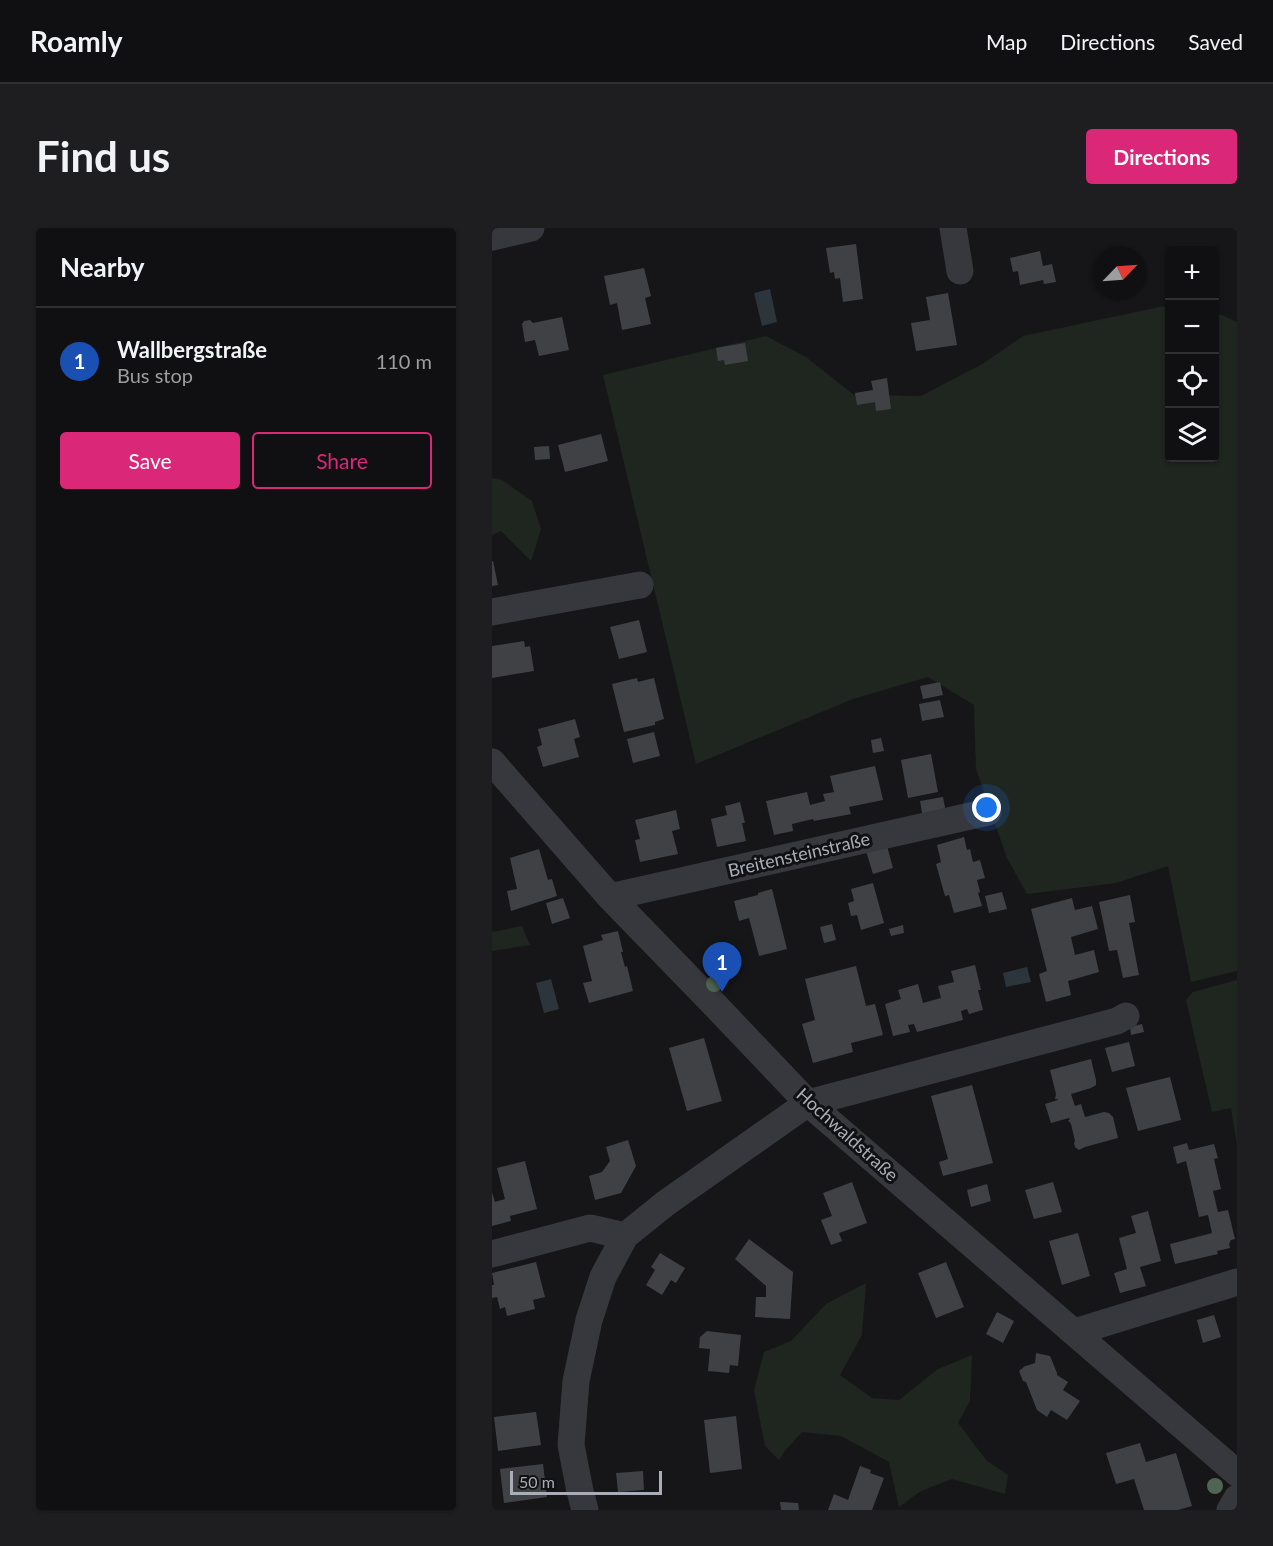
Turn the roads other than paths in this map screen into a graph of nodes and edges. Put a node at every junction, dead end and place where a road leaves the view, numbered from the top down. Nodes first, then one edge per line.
1 (531, 228) edge
2 (953, 228) edge
3 (492, 237) edge
4 (960, 271) dead end
5 (640, 585) dead end
6 (492, 612) edge
7 (492, 762) edge
8 (988, 812) dead end
9 (610, 897) junction
10 (1126, 1016) dead end
11 (808, 1102) junction
12 (625, 1236) junction
13 (492, 1254) edge
14 (1237, 1282) edge
15 (1075, 1332) junction
16 (1237, 1473) edge
17 (1237, 1498) edge
18 (585, 1510) edge
19 (1230, 1510) edge

1 - 3 street
2 - 4 street
5 - 6 street
7 - 9 street, Hochwaldstraße
8 - 9 street, Breitensteinstraße
9 - 11 street, Hochwaldstraße
10 - 11 street
11 - 12 street
11 - 15 street, Hochwaldstraße
12 - 13 street
12 - 18 street
14 - 15 street
15 - 16 street, Hochwaldstraße
17 - 19 street

